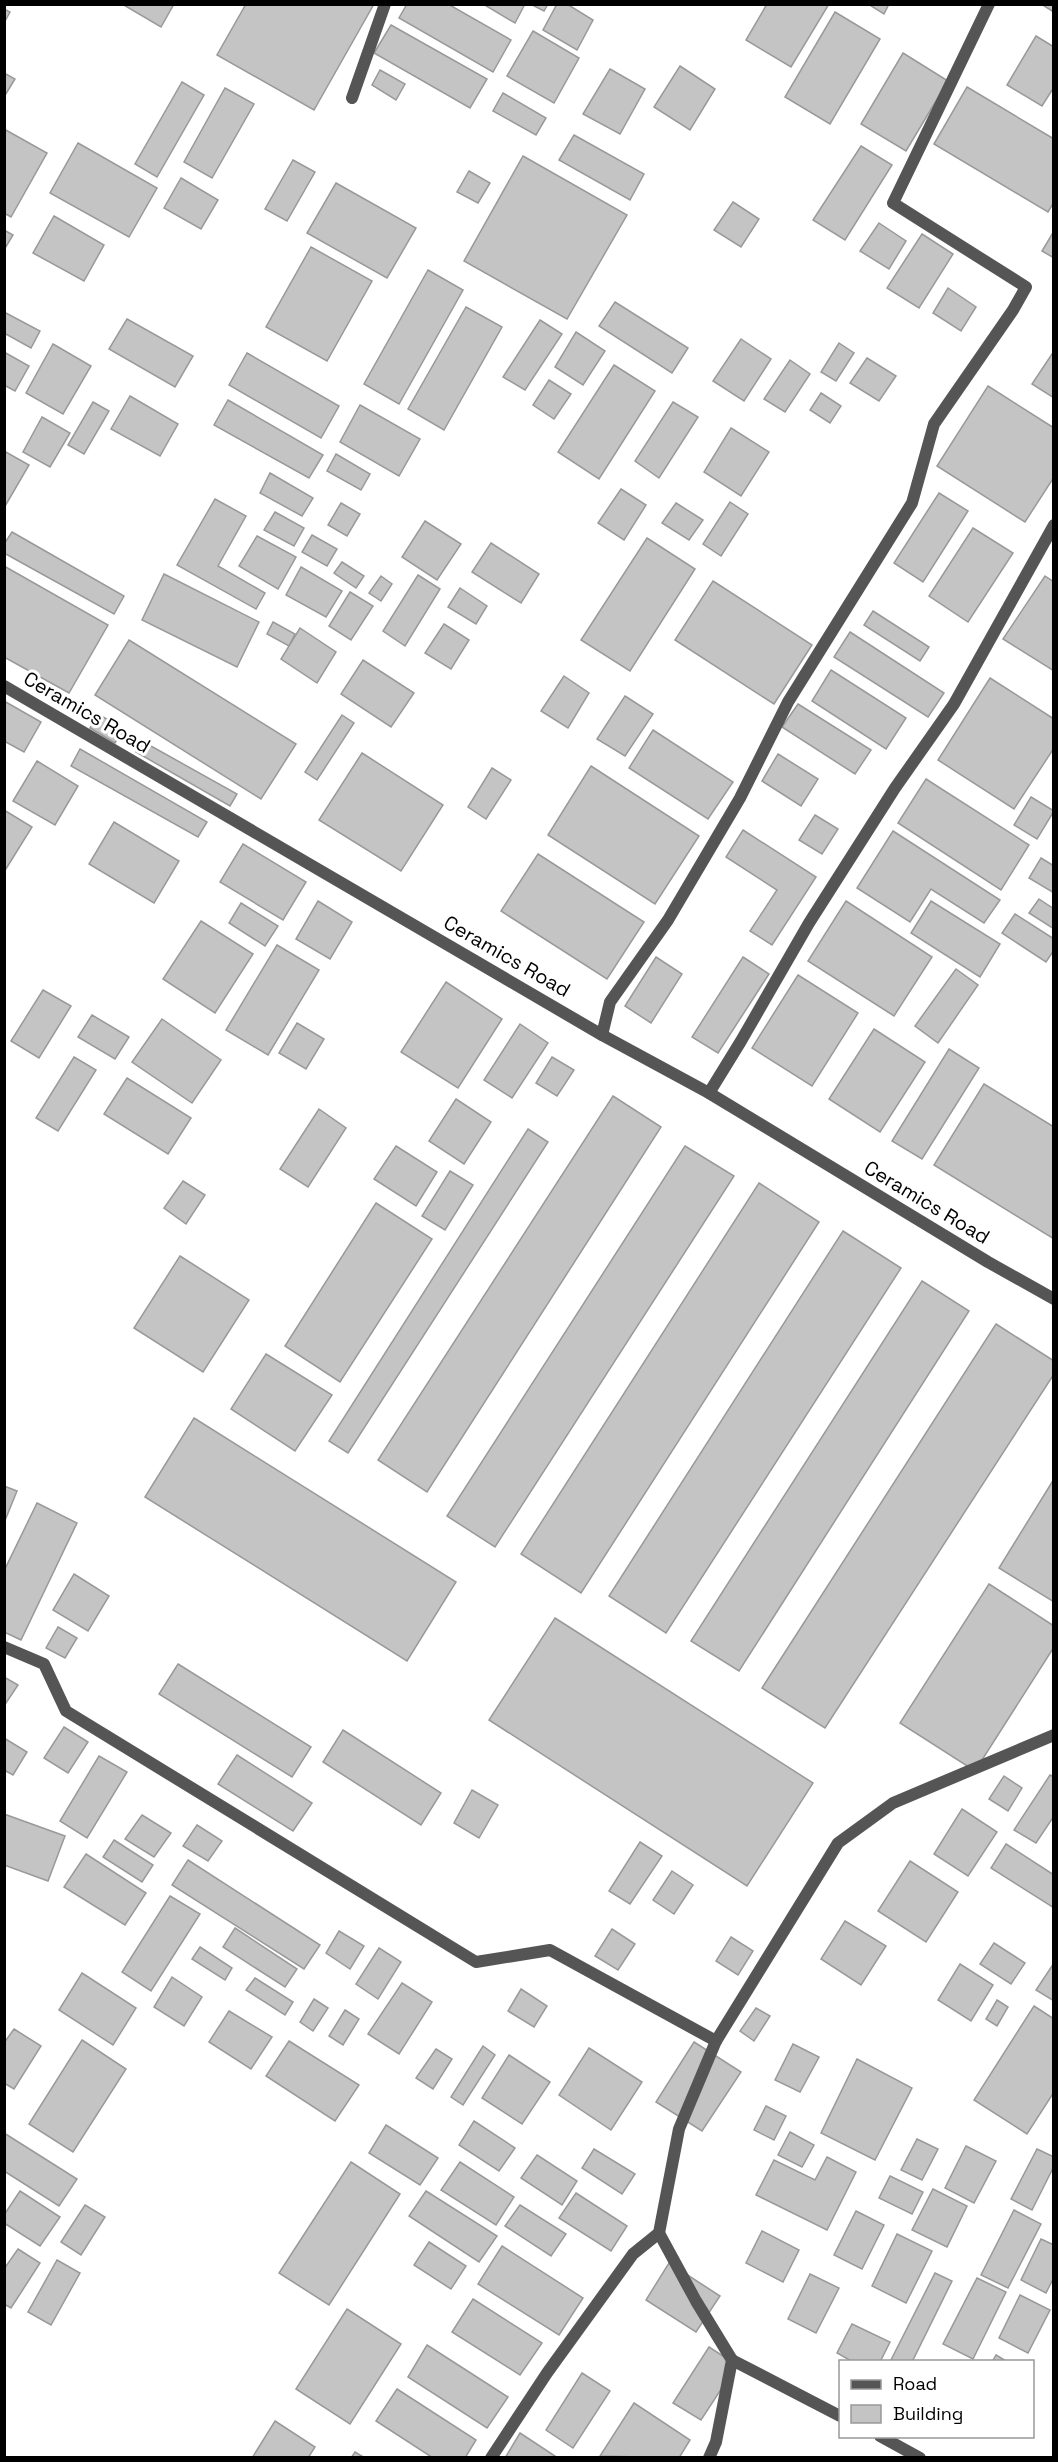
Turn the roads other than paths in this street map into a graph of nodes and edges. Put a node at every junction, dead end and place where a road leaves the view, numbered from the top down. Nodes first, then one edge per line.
1 (385, 4) edge
2 (989, 4) edge
3 (351, 98) dead end
4 (1053, 525) edge
5 (4, 686) edge
6 (602, 1035) junction
7 (710, 1093) junction
8 (1053, 1299) edge
9 (4, 1647) edge
10 (1053, 1735) edge
11 (716, 2041) junction
12 (659, 2233) junction
13 (732, 2360) junction
14 (839, 2415) edge
15 (884, 2438) edge
16 (491, 2457) edge
17 (709, 2457) edge
18 (921, 2457) edge

1 - 3 street
2 - 6 street
4 - 7 street
5 - 6 street, Ceramics Road
6 - 7 street, Ceramics Road
7 - 8 street, Ceramics Road
9 - 11 street
10 - 11 street
11 - 12 street
12 - 13 street
12 - 16 street
13 - 14 street
13 - 17 street
15 - 18 street

